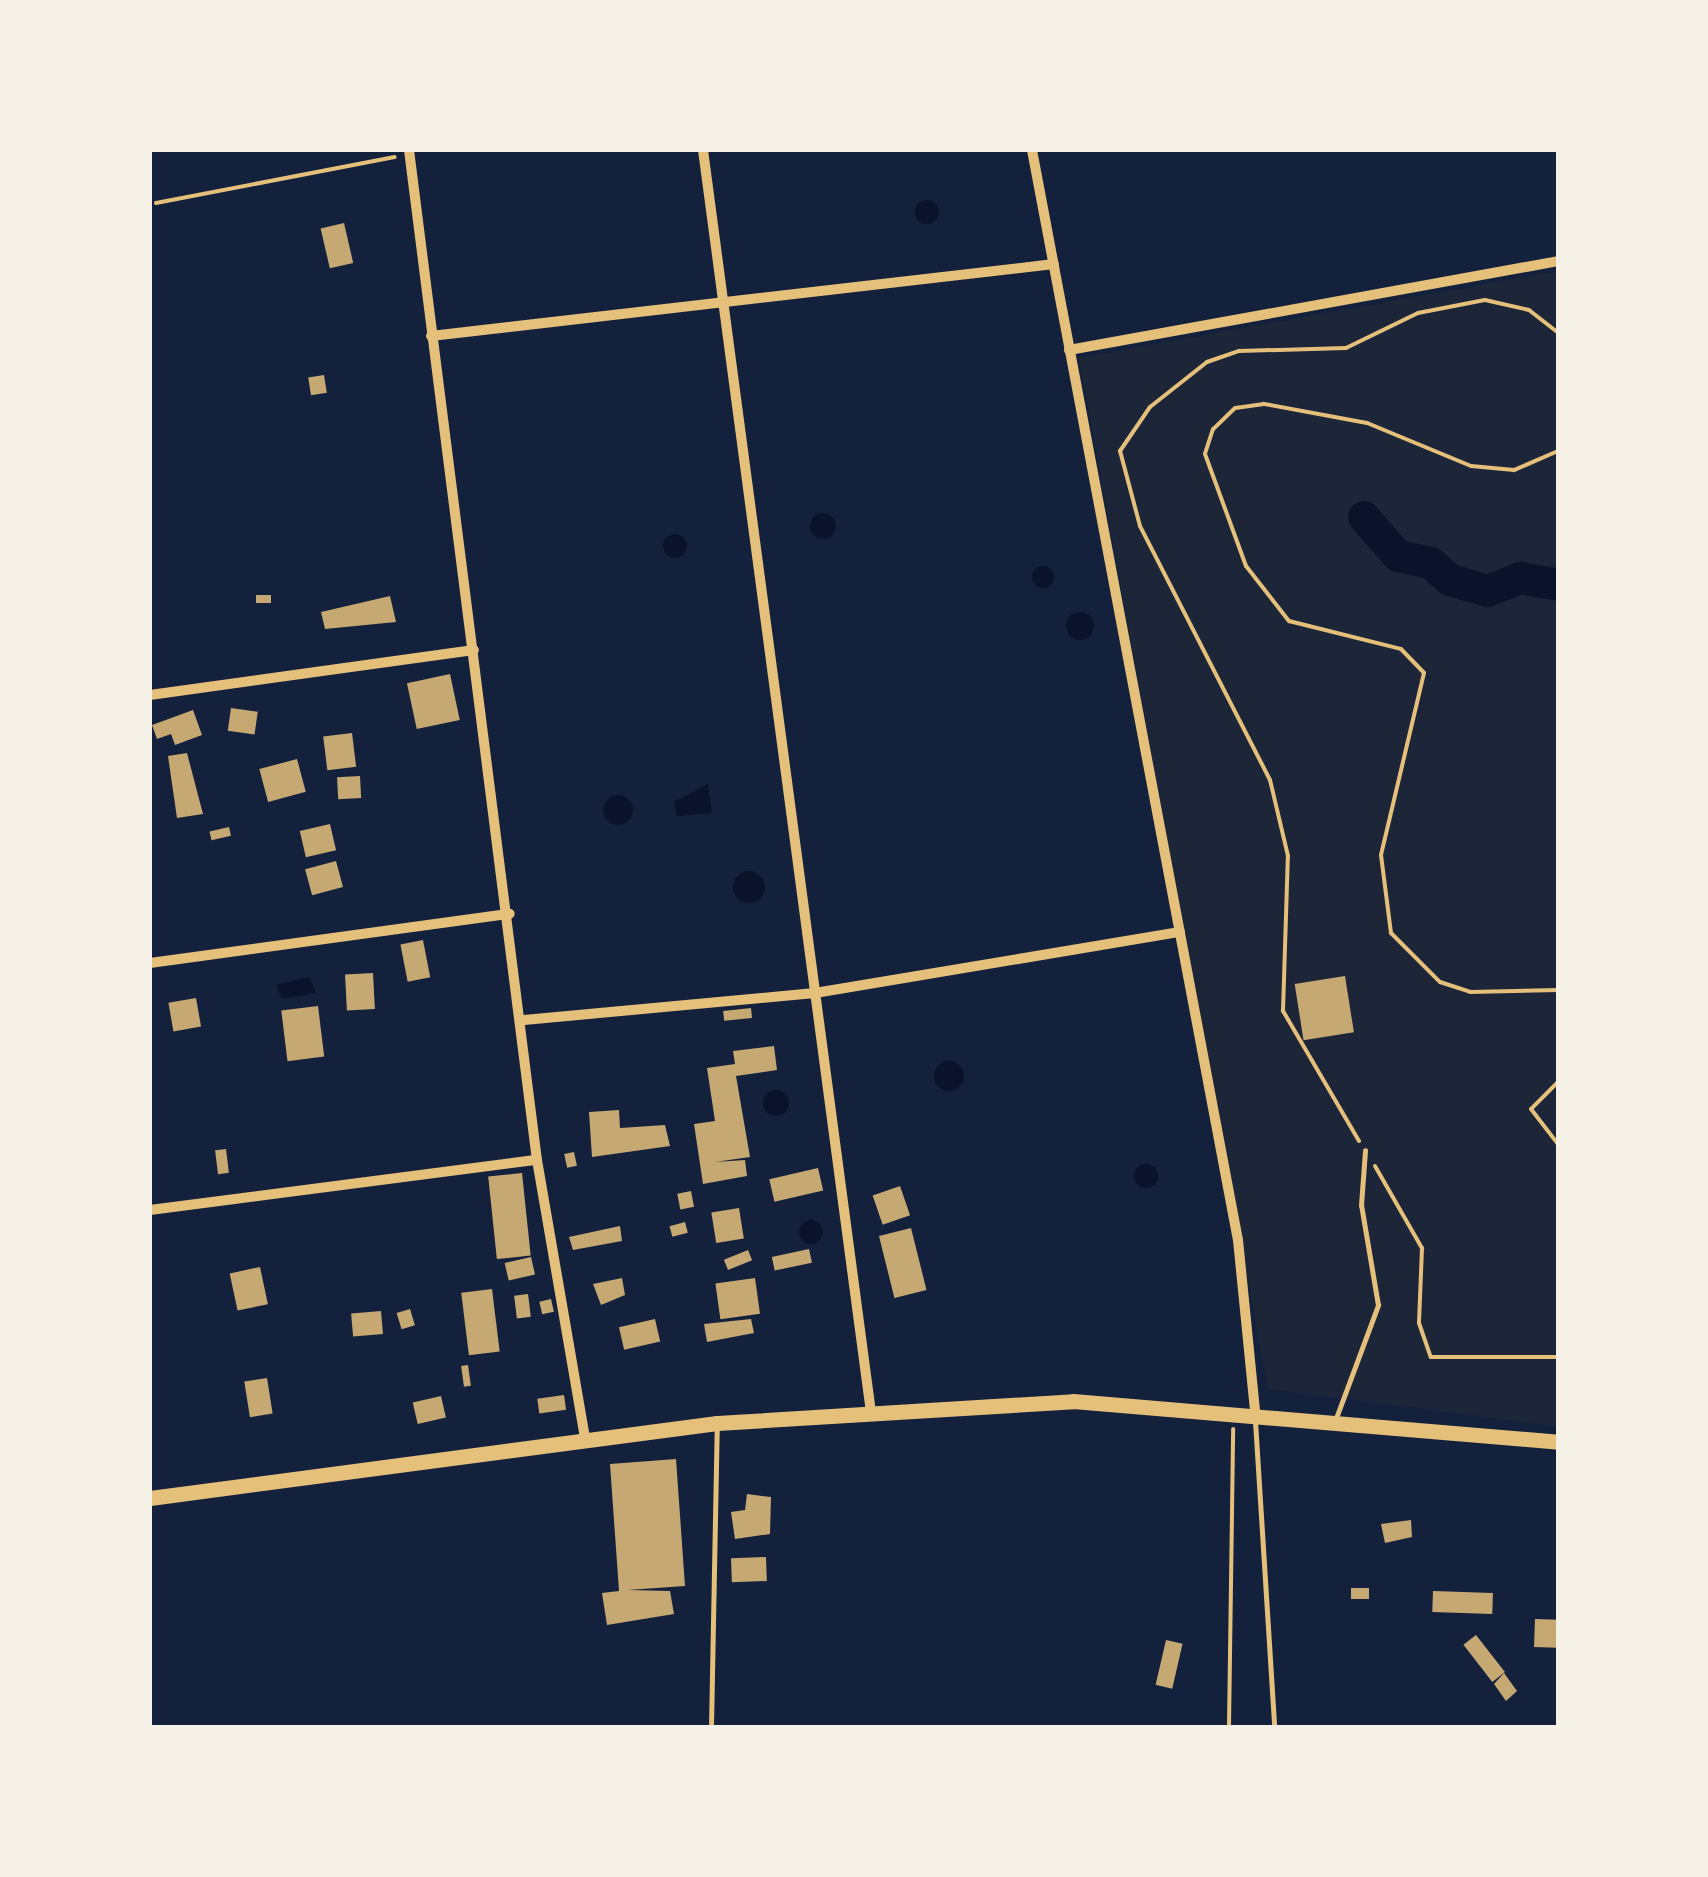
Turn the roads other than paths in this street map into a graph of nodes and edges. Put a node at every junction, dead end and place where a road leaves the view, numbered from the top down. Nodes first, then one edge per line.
1 (703, 150) edge
2 (1032, 150) edge
3 (409, 152) edge
4 (1558, 261) edge
5 (1054, 264) junction
6 (724, 300) junction
7 (432, 336) junction
8 (1069, 350) junction
9 (474, 650) junction
10 (150, 695) edge
11 (510, 914) junction
12 (1180, 932) junction
13 (150, 963) edge
14 (815, 993) junction
15 (524, 1020) junction
16 (1365, 1150) road end
17 (538, 1160) junction
18 (150, 1210) edge
19 (1254, 1411) junction
20 (870, 1412) junction
21 (1336, 1418) junction
22 (717, 1423) junction
23 (585, 1439) junction
24 (1558, 1442) edge
25 (150, 1498) edge
26 (710, 1727) edge
27 (1274, 1727) edge

1 - 6 street
2 - 5 street
3 - 7 street
4 - 8 street
5 - 6 street
5 - 8 street
6 - 7 street
6 - 14 street
7 - 9 street
8 - 12 street
9 - 10 street
9 - 11 street
11 - 13 street
11 - 15 street
12 - 14 street
12 - 19 street
14 - 15 street
14 - 20 street
15 - 17 street
16 - 21 lane
17 - 18 street
17 - 23 street
19 - 20 main road
19 - 21 main road
19 - 27 lane
20 - 22 main road
21 - 24 main road
22 - 23 main road
22 - 26 lane
23 - 25 main road

